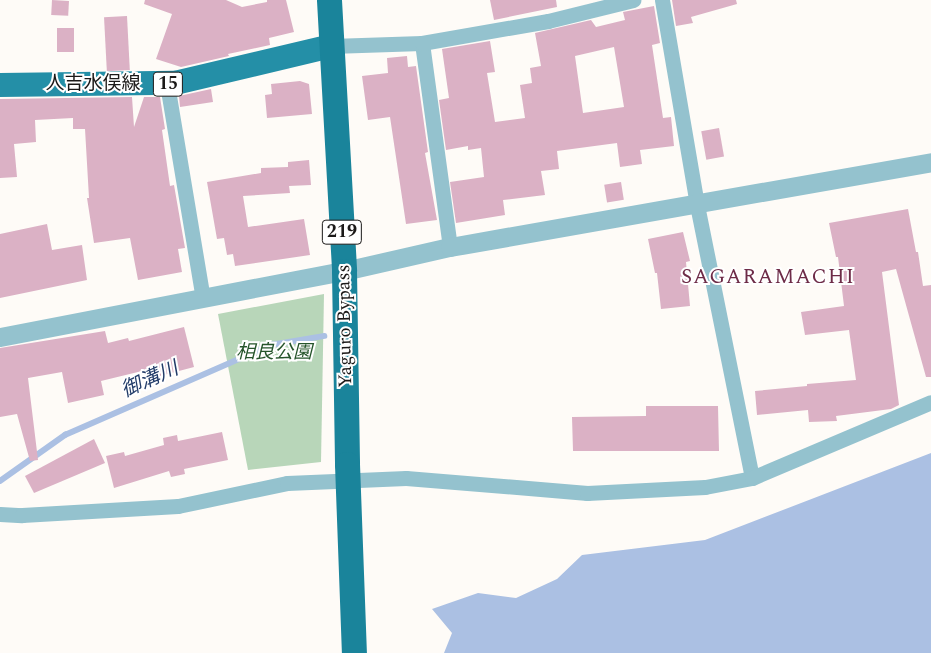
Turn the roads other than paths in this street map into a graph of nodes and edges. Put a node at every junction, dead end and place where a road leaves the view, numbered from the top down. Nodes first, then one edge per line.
1 (329, 0) edge
2 (633, 0) edge
3 (662, 0) edge
4 (422, 43) junction
5 (331, 46) junction
6 (167, 84) junction
7 (0, 85) edge
8 (931, 162) edge
9 (696, 204) junction
10 (450, 247) junction
11 (344, 271) junction
12 (203, 299) junction
13 (0, 337) edge
14 (931, 402) edge
15 (752, 478) junction
16 (0, 514) edge
17 (354, 653) edge

1 - 5 highway, Yaguro Bypass / 219
2 - 4 street
3 - 9 street
4 - 5 street
4 - 10 street
5 - 6 main road, 人吉水俣線 / 15
5 - 11 highway, Yaguro Bypass / 219
6 - 7 main road, 人吉水俣線 / 15
6 - 12 street
8 - 9 street
9 - 10 street
9 - 15 street
10 - 11 street
11 - 12 street
11 - 17 highway, Yaguro Bypass / 219, bridge
12 - 13 street
14 - 15 street
15 - 16 street

